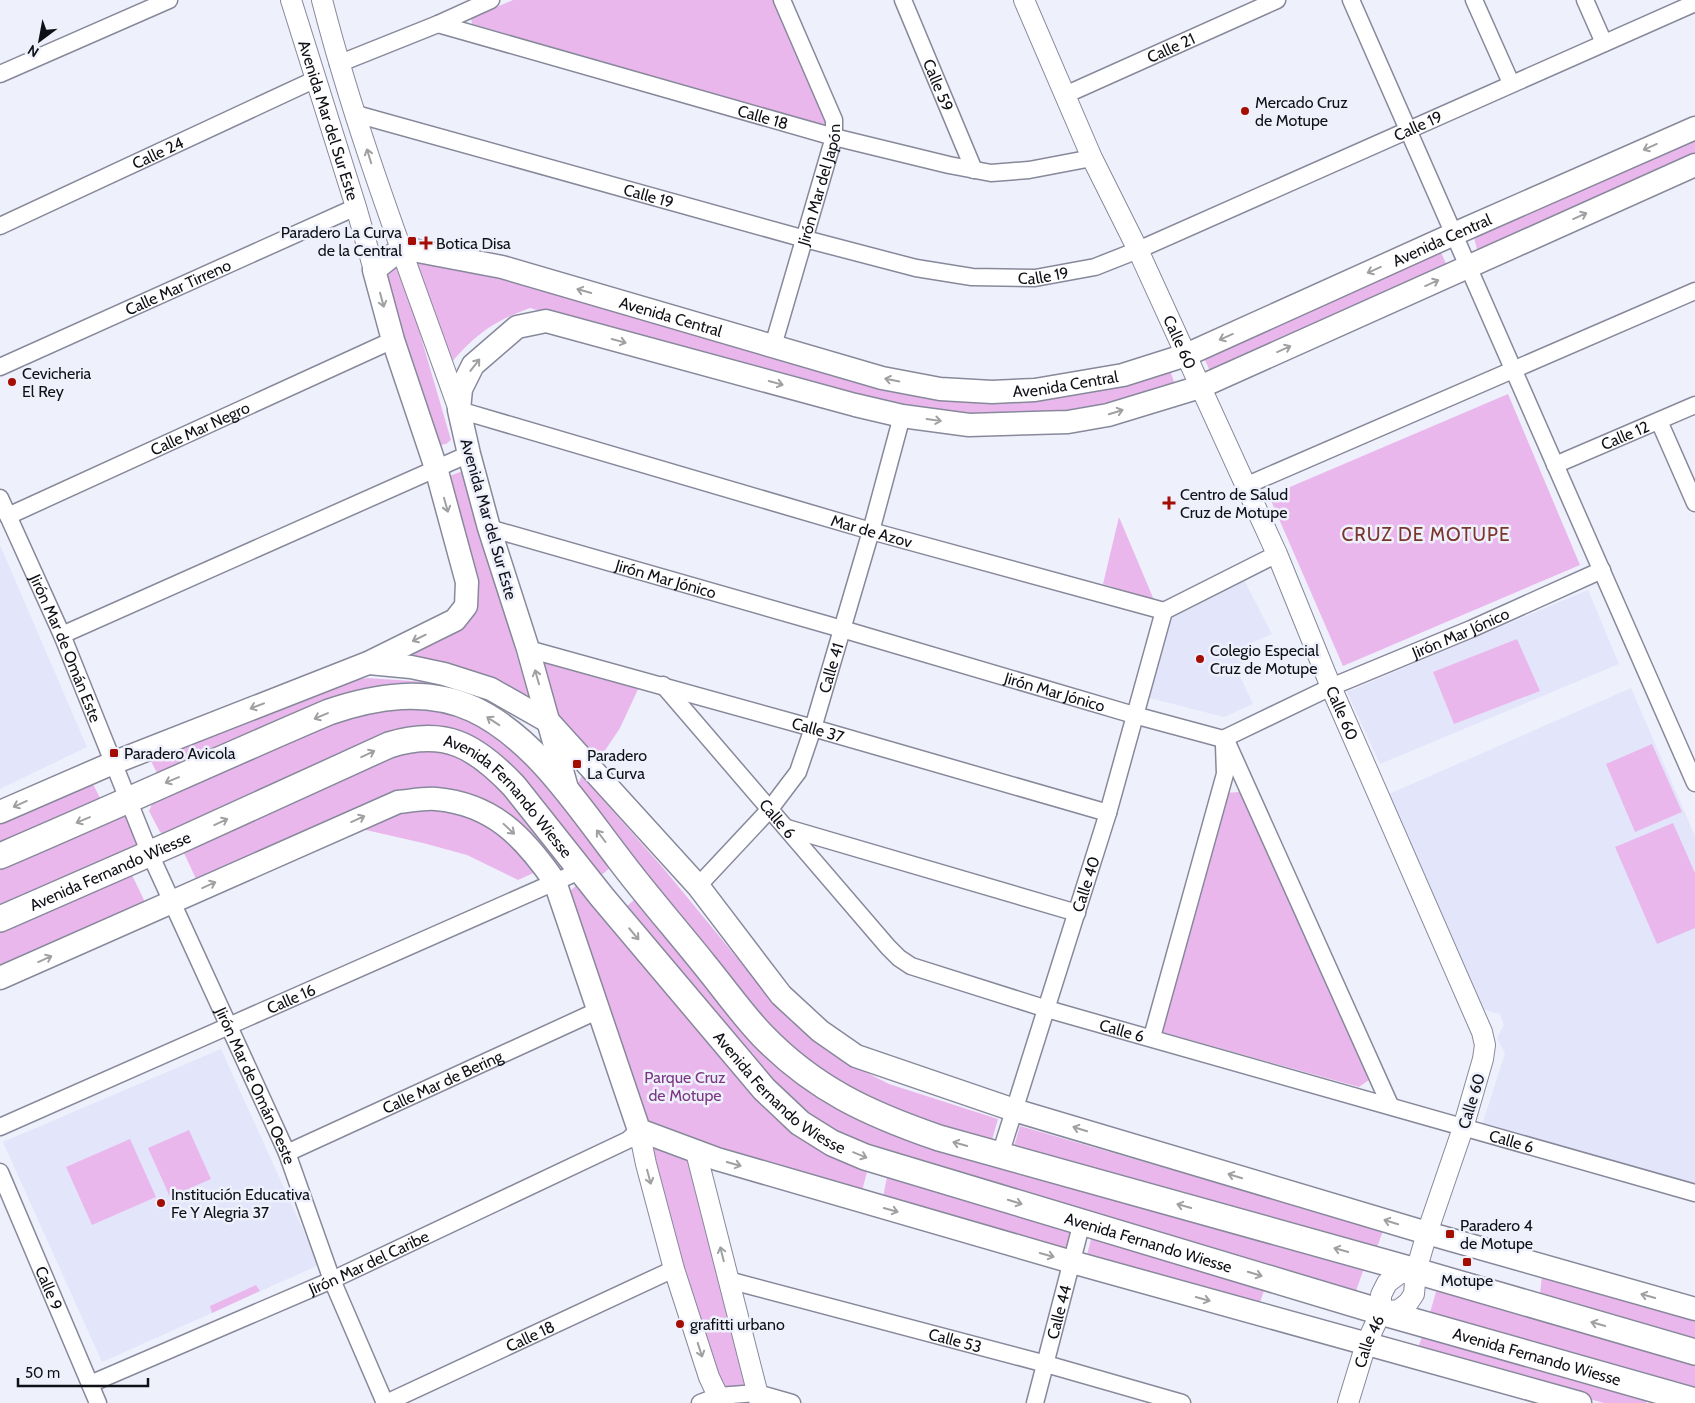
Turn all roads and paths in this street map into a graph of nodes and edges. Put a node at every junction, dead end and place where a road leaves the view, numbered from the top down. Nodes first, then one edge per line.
1 (169, 0) edge
2 (291, 0) edge
3 (322, 0) edge
4 (491, 0) edge
5 (782, 0) edge
6 (903, 0) edge
7 (1024, 0) edge
8 (1277, 0) edge
9 (1351, 0) edge
10 (1474, 0) edge
11 (1585, 0) edge
12 (1695, 3) edge
13 (438, 24) junction
14 (1604, 43) junction
15 (338, 64) junction
16 (0, 74) edge
17 (316, 79) junction
18 (1511, 83) junction
19 (1065, 95) junction
20 (356, 114) junction
21 (1695, 128) edge
22 (1408, 131) junction
23 (834, 137) junction
24 (1092, 158) junction
25 (1695, 164) edge
26 (974, 170) junction
27 (356, 207) junction
28 (0, 226) edge
29 (1454, 234) junction
30 (805, 240) junction
31 (402, 248) junction
32 (1138, 250) junction
33 (1468, 267) junction
34 (374, 270) junction
35 (1695, 291) edge
36 (393, 340) junction
37 (773, 346) junction
38 (1186, 355) junction
39 (0, 367) edge
40 (1513, 370) junction
41 (1200, 387) junction
42 (1695, 405) edge
43 (459, 410) junction
44 (902, 416) junction
45 (1659, 421) junction
46 (469, 454) junction
47 (1555, 464) junction
48 (436, 468) junction
49 (1245, 486) junction
50 (0, 498) edge
51 (1695, 503) edge
52 (8, 516) junction
53 (489, 528) junction
54 (871, 531) junction
55 (1277, 554) junction
56 (1602, 570) junction
57 (1164, 611) junction
58 (842, 628) junction
59 (62, 635) junction
60 (528, 648) junction
61 (368, 663) junction
62 (663, 685) junction
63 (1331, 687) junction
64 (1134, 715) junction
65 (549, 722) junction
66 (814, 728) junction
67 (1224, 738) junction
68 (112, 763) junction
69 (1695, 783) edge
70 (568, 792) junction
71 (128, 800) junction
72 (770, 809) junction
73 (0, 812) edge
74 (1108, 812) junction
75 (787, 828) junction
76 (150, 854) junction
77 (0, 856) edge
78 (582, 870) junction
79 (631, 875) junction
80 (554, 882) junction
81 (698, 886) junction
82 (602, 897) junction
83 (173, 902) junction
84 (1076, 913) junction
85 (0, 919) edge
86 (0, 978) edge
87 (1047, 1009) junction
88 (599, 1010) junction
89 (229, 1026) junction
90 (1152, 1037) junction
91 (1390, 1105) junction
92 (1014, 1110) junction
93 (0, 1127) edge
94 (1463, 1128) junction
95 (639, 1130) junction
96 (696, 1152) junction
97 (287, 1153) junction
98 (1000, 1155) junction
99 (0, 1172) edge
100 (1695, 1193) edge
101 (1082, 1222) junction
102 (1427, 1233) junction
103 (1072, 1262) junction
104 (674, 1268) junction
105 (1416, 1271) junction
106 (332, 1280) junction
107 (728, 1280) junction
108 (1695, 1309) edge
109 (1382, 1312) junction
110 (1366, 1344) junction
111 (1695, 1352) edge
112 (1046, 1364) junction
113 (90, 1384) junction
114 (1660, 1397) edge
115 (759, 1398) edge
116 (714, 1401) edge
117 (1695, 1401) edge
118 (98, 1403) edge
119 (386, 1403) edge
120 (792, 1403) edge
121 (1035, 1403) edge
122 (1182, 1403) edge
123 (1348, 1403) edge
124 (1580, 1403) edge

1 - 16 street
2 - 17 street, Avenida Mar del Sur Este
3 - 15 street, Avenida Mar del Sur Este
4 - 13 street
5 - 23 street, Jirón Mar del Japón
6 - 26 street, Calle 59
7 - 19 street, Calle 60
8 - 19 street, Calle 21
9 - 22 street
10 - 18 street
11 - 14 street
12 - 14 street, Calle 19
13 - 15 street
13 - 23 street, Calle 18
14 - 18 street, Calle 19
15 - 20 street, Avenida Mar del Sur Este
17 - 27 street, Avenida Mar del Sur Este
17 - 28 street, Calle 24
18 - 22 street, Calle 19
19 - 24 street, Calle 60
20 - 30 street, Calle 19
31 -> 20 street, Avenida Mar del Sur Este
21 -> 29 main road, Avenida Central
22 - 29 street
22 - 32 street, Calle 19
23 - 26 street, Calle 18
23 - 30 street, Jirón Mar del Japón
24 - 26 street, Calle 18
24 - 32 street, Calle 60
33 -> 25 main road
27 - 34 street, Avenida Mar del Sur Este
27 - 39 street, Calle Mar Tirreno
29 - 33 street
29 -> 38 main road, Avenida Central
30 - 32 street, Calle 19
30 - 37 street, Jirón Mar del Japón
31 - 34 main road
37 -> 31 main road, Avenida Central
31 - 43 street, Avenida Mar del Sur Este
32 - 38 street, Calle 60
33 - 40 street
41 -> 33 main road
34 -> 36 main road, Avenida Mar del Sur Este
35 - 40 street
36 - 48 main road, Avenida Mar del Sur Este
36 - 52 street, Calle Mar Negro
38 -> 37 main road, Avenida Central
38 - 41 street, Calle 60
40 - 47 street
40 - 49 street
44 -> 41 main road
41 - 49 street, Calle 60
42 - 45 street, Calle 12
43 -> 44 main road
43 - 46 main road, Avenida Mar del Sur Este
43 - 54 street, Mar de Azov
44 - 54 street, Calle 41
45 - 47 street, Calle 12
45 - 51 street
46 - 48 street
46 - 53 main road, Avenida Mar del Sur Este
47 - 56 street
48 - 59 street
48 -> 61 main road, Avenida Mar del Sur Este
49 - 55 street, Calle 60
50 - 52 street, Jirón Mar de Omán Este
52 - 59 street, Jirón Mar de Omán Este
53 - 58 street, Jirón Mar Jónico
53 - 60 main road, Avenida Mar del Sur Este
54 - 57 street, Mar de Azov
54 - 58 street, Calle 41
55 - 57 street
55 - 63 street, Calle 60
56 - 63 street, Jirón Mar Jónico
56 - 69 street
57 - 64 street, Calle 40
58 - 64 street, Jirón Mar Jónico
58 - 66 street, Calle 41
59 - 68 street, Jirón Mar de Omán Este
60 - 62 street, Calle 37
65 -> 60 main road, Avenida Mar del Sur Este
61 - 65 main road
61 -> 68 main road
62 - 66 street, Calle 37
62 - 72 street, Calle 6
63 - 67 street, Jirón Mar Jónico
63 - 94 street, Calle 60
64 - 67 street, Jirón Mar Jónico
64 - 74 street, Calle 40
65 - 70 main road, Avenida Mar del Sur Este
65 - 81 main road
66 - 72 street, Calle 41
66 - 74 street, Calle 37
67 - 90 street
67 - 91 street
68 - 71 street, Jirón Mar de Omán Este
68 -> 73 main road
70 -> 71 main road, Avenida Fernando Wiesse
79 -> 70 main road, Avenida Fernando Wiesse
71 - 76 street, Jirón Mar de Omán Oeste
71 -> 77 main road, Avenida Fernando Wiesse
72 - 75 street, Calle 6
72 - 81 street, Calle 41
74 - 84 street, Calle 40
75 - 84 street
75 - 87 street, Calle 6
76 -> 78 main road, Avenida Fernando Wiesse
76 - 83 street, Jirón Mar de Omán Oeste
76 - 85 main road, Avenida Fernando Wiesse
78 - 80 street, Calle 16
78 - 82 main road, Avenida Fernando Wiesse
79 - 82 main road
98 -> 79 main road, Avenida Fernando Wiesse
83 -> 80 main road, Avenida Fernando Wiesse
80 - 88 main road, Avenida Fernando Wiesse
80 - 89 street, Calle 16
81 - 92 main road
82 -> 101 main road, Avenida Fernando Wiesse
86 -> 83 main road, Avenida Fernando Wiesse
83 - 89 street, Jirón Mar de Omán Oeste
84 - 87 street, Calle 40
87 - 90 street, Calle 6
87 - 92 street, Calle 40
88 - 95 main road, Avenida Fernando Wiesse
88 - 97 street, Calle Mar de Bering
89 - 93 street, Calle 16
89 - 97 street, Jirón Mar de Omán Oeste
90 - 91 street, Calle 6
91 - 94 street, Calle 6
92 - 98 street, Calle 40
102 -> 92 main road
94 - 100 street, Calle 6
94 - 102 street, Calle 60
95 - 96 main road, Avenida Fernando Wiesse
95 -> 104 street
95 - 106 street, Jirón Mar del Caribe
96 -> 103 main road, Avenida Fernando Wiesse
107 -> 96 street
97 - 106 street, Jirón Mar de Omán Oeste
105 -> 98 main road, Avenida Fernando Wiesse
99 - 113 street, Calle 9
101 - 103 street, Calle 44
101 -> 109 main road, Avenida Fernando Wiesse
102 - 105 street, Calle 60
108 -> 102 main road
103 -> 110 main road, Avenida Fernando Wiesse
103 - 112 street, Calle 44
104 -> 116 street
104 - 119 street, Calle 18
105 - 109 street
105 - 109 street, Calle 46
111 -> 105 main road, Avenida Fernando Wiesse
106 - 113 street, Jirón Mar del Caribe
106 - 119 street, Jirón Mar de Omán Oeste
107 - 112 street, Calle 53
107 - 115 street
109 - 110 street, Calle 46
109 - 114 main road, Avenida Fernando Wiesse
110 - 123 street, Calle 46
110 - 124 main road, Avenida Fernando Wiesse
112 - 121 street, Calle 44
112 - 122 street, Calle 53
113 - 118 street, Calle 9
114 - 117 main road, Avenida Fernando Wiesse
115 - 116 street
115 - 120 street

